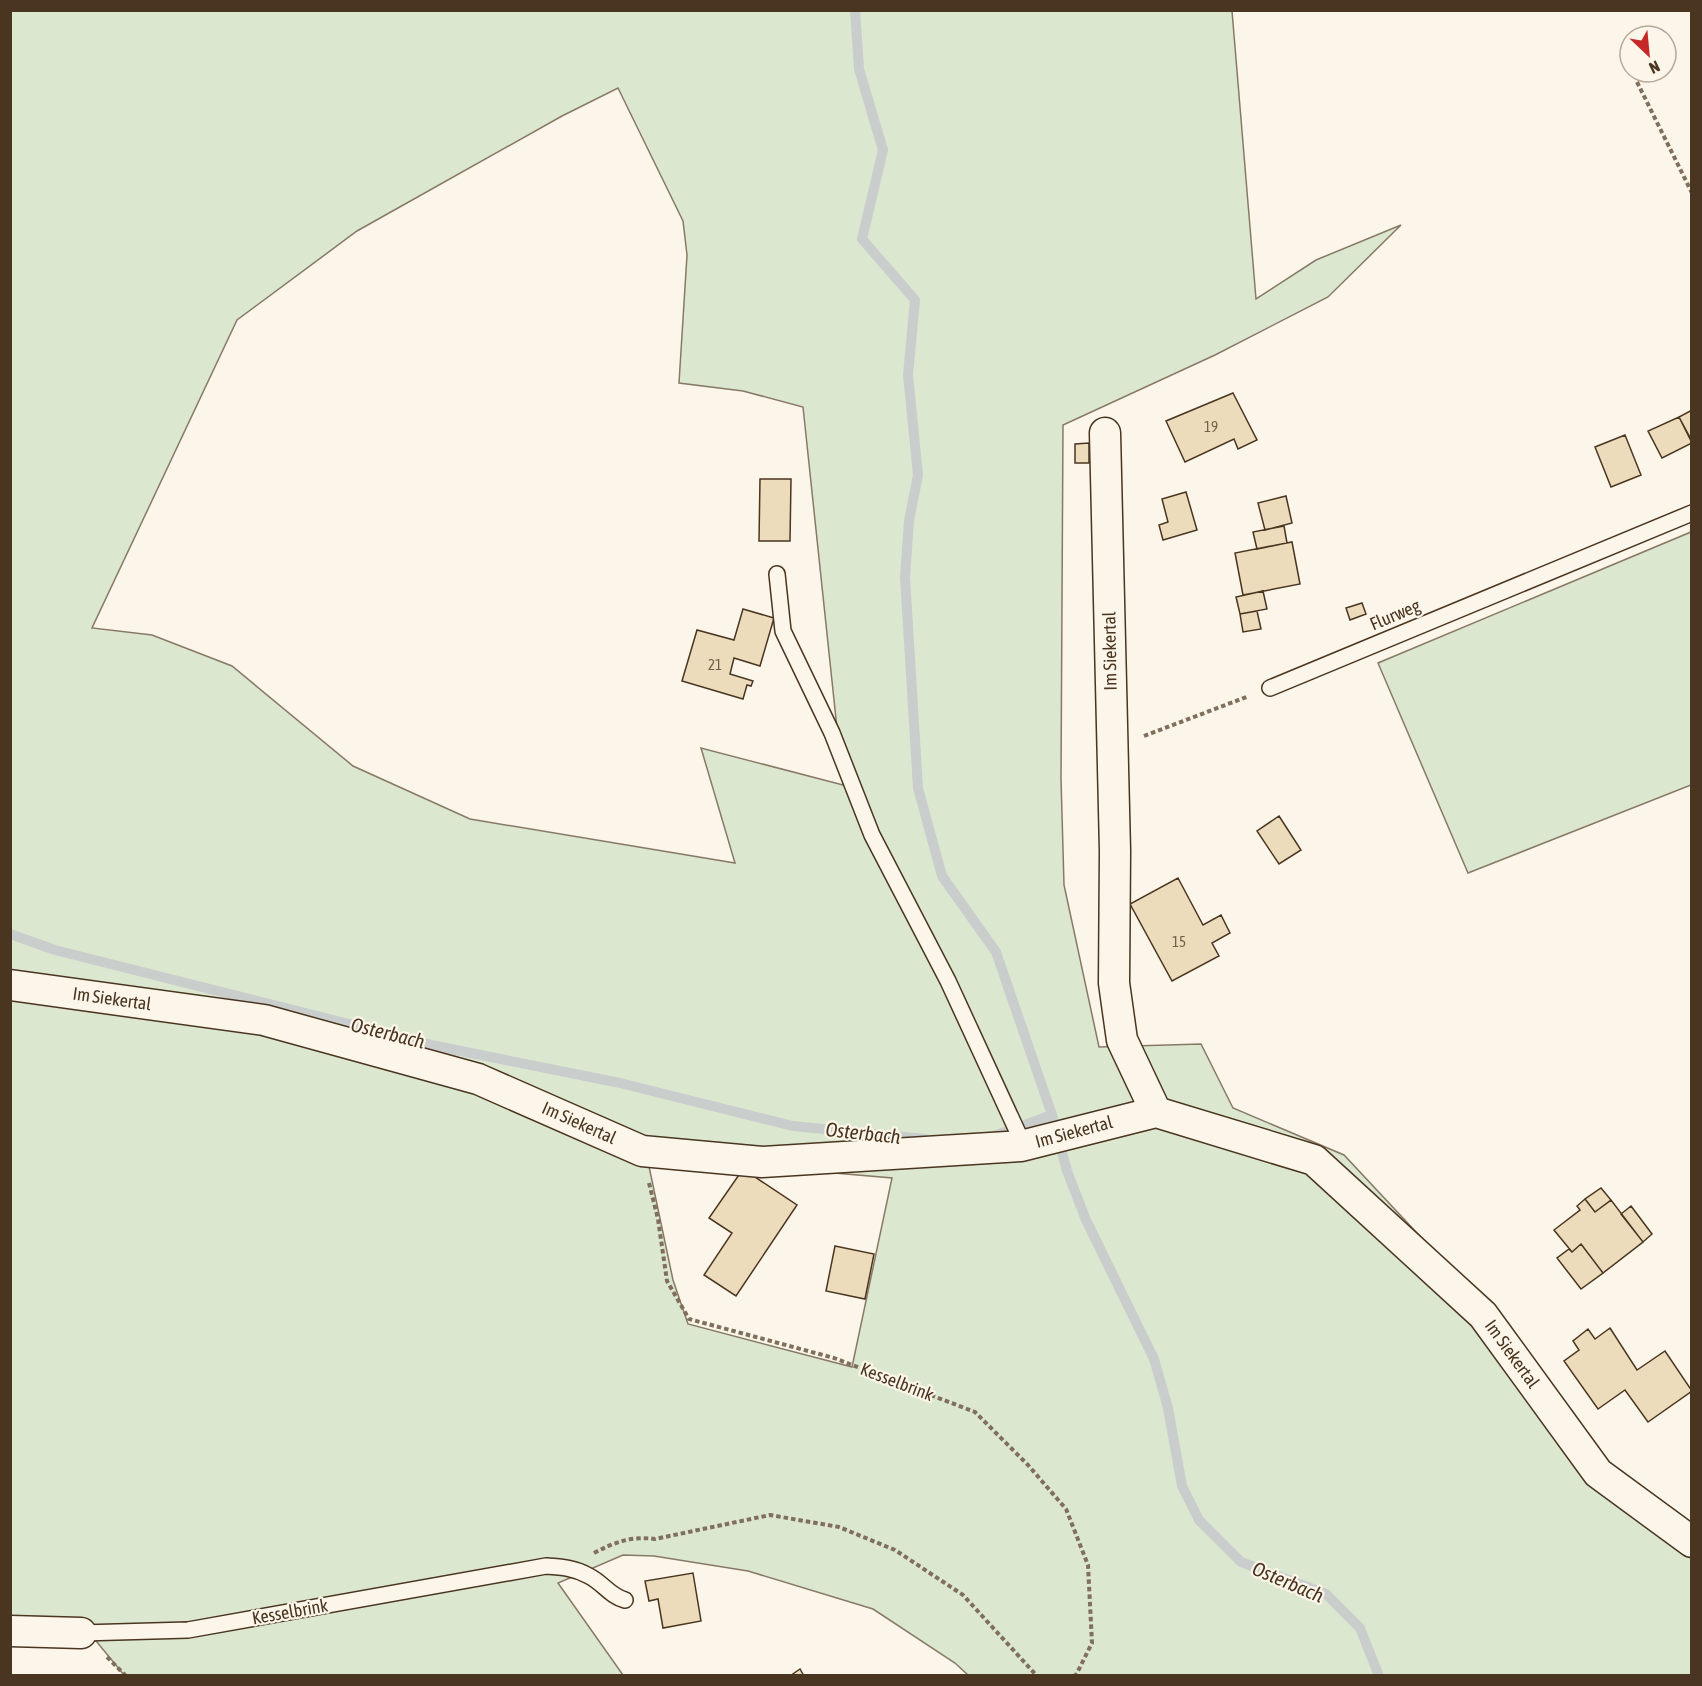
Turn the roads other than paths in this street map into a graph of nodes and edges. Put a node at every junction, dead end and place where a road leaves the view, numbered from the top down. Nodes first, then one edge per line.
1 (1105, 433) dead end
2 (1692, 513) edge
3 (777, 574) dead end
4 (1270, 688) road end
5 (10, 985) edge
6 (1156, 1112) junction
7 (1028, 1141) junction
8 (1692, 1542) edge
9 (625, 1600) dead end
10 (10, 1631) edge
11 (81, 1633) joint

1 - 6 street, Im Siekertal
2 - 4 lane, Flurweg
3 - 7 lane
5 - 7 street, Im Siekertal
6 - 7 street, Im Siekertal
6 - 8 street, Im Siekertal
9 - 11 lane, Kesselbrink
10 - 11 street, Kesselbrink

